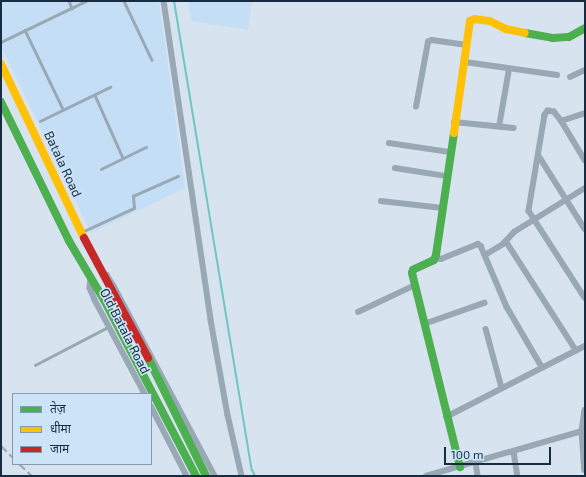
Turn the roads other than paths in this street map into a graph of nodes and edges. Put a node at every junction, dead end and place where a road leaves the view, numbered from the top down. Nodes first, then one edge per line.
1 (68, 1) edge
2 (86, 1) edge
3 (124, 1) edge
4 (164, 1) edge
5 (72, 8) junction
6 (585, 28) edge
7 (25, 30) junction
8 (1, 42) edge
9 (467, 45) junction
10 (152, 60) dead end
11 (465, 62) junction
12 (1, 64) edge
13 (509, 69) junction
14 (585, 70) edge
15 (557, 75) dead end
16 (570, 77) dead end
17 (110, 87) dead end
18 (95, 95) junction
19 (1, 102) edge
20 (416, 108) dead end
21 (63, 109) junction
22 (585, 113) edge
23 (40, 121) dead end
24 (561, 121) junction
25 (454, 122) junction
26 (499, 126) junction
27 (514, 128) dead end
28 (389, 143) dead end
29 (146, 148) dead end
30 (450, 152) junction
31 (539, 156) junction
32 (123, 158) junction
33 (585, 161) edge
34 (395, 168) dead end
35 (102, 169) dead end
36 (178, 176) dead end
37 (446, 176) junction
38 (585, 188) edge
39 (566, 200) junction
40 (381, 201) dead end
41 (443, 208) junction
42 (535, 220) junction
43 (585, 229) edge
44 (81, 232) junction
45 (506, 241) junction
46 (484, 255) junction
47 (435, 258) junction
48 (103, 274) junction
49 (91, 278) junction
50 (415, 285) junction
51 (585, 298) edge
52 (484, 303) dead end
53 (358, 312) dead end
54 (424, 324) junction
55 (109, 326) junction
56 (486, 329) dead end
57 (585, 346) edge
58 (576, 350) junction
59 (35, 365) dead end
60 (542, 367) junction
61 (502, 388) junction
62 (144, 393) edge
63 (152, 408) edge
64 (585, 410) edge
65 (446, 417) junction
66 (583, 430) edge
67 (514, 452) junction
68 (476, 463) junction
69 (460, 467) junction
70 (585, 470) edge
71 (187, 476) edge
72 (196, 476) edge
73 (206, 476) edge
74 (215, 476) edge
75 (242, 476) edge
76 (426, 476) edge
77 (478, 476) edge
78 (518, 476) edge

1 - 5 lane
2 - 5 lane
3 - 10 lane
4 - 75 street
5 - 7 lane
6 - 9 main road
7 - 8 lane
7 - 21 lane
9 - 11 main road
9 - 20 street
11 - 13 street
11 - 25 main road
12 - 44 main road, Batala Road
13 - 15 street
13 - 26 street
14 - 16 street
17 - 18 lane
18 - 21 lane
18 - 32 lane
19 - 49 main road
21 - 23 lane
22 - 24 street
24 - 31 street
24 - 33 street
25 - 26 street
25 - 30 main road
26 - 27 street
28 - 30 street
29 - 32 lane
30 - 37 main road
31 - 39 street
31 - 42 street
32 - 35 lane
34 - 37 street
36 - 44 lane
37 - 41 main road
38 - 39 street
39 - 42 street
39 - 43 street
40 - 41 street
41 - 47 main road
42 - 45 street
42 - 51 street
44 - 48 main road, Batala Road
45 - 46 street
45 - 58 street
46 - 47 street
46 - 60 street
47 - 50 main road
48 - 73 main road, Batala Road
48 - 74 street
49 - 55 street, Old Batala Road
49 - 72 main road
50 - 53 street
50 - 54 main road
52 - 54 street
54 - 65 main road
55 - 59 lane
55 - 62 street, Old Batala Road
56 - 61 street
57 - 58 street
58 - 60 street
60 - 61 street
61 - 65 street
63 - 71 street
64 - 66 street
65 - 69 main road
66 - 67 street
66 - 70 street
67 - 68 street
67 - 78 street
68 - 69 street
68 - 77 street
69 - 76 street

